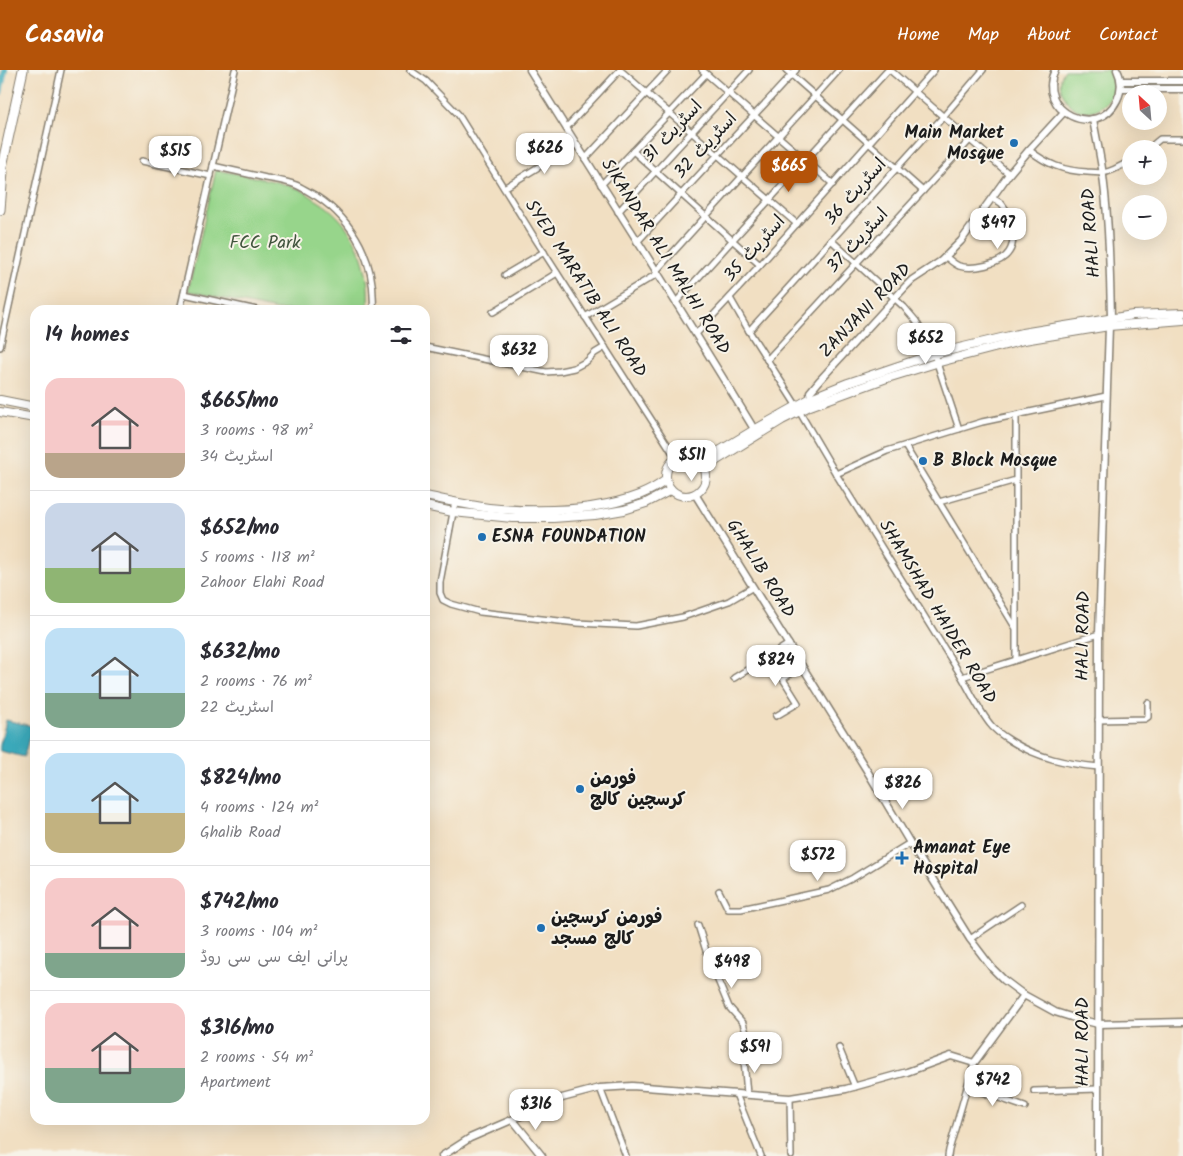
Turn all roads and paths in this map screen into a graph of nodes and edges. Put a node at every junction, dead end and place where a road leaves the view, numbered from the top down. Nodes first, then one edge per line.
1 (23, 70) edge
2 (61, 70) edge
3 (235, 70) edge
4 (410, 70) edge
5 (530, 70) edge
6 (620, 70) edge
7 (668, 70) edge
8 (749, 70) edge
9 (786, 70) edge
10 (796, 70) edge
11 (839, 70) edge
12 (889, 70) edge
13 (934, 70) edge
14 (983, 70) edge
15 (1117, 70) edge
16 (1053, 71) edge
17 (704, 72) edge
18 (791, 75) junction
19 (1121, 81) junction
20 (1183, 81) edge
21 (1121, 89) junction
22 (1183, 89) edge
23 (728, 92) junction
24 (914, 92) junction
25 (646, 93) junction
26 (815, 96) junction
27 (1064, 112) junction
28 (669, 113) junction
29 (754, 115) junction
30 (943, 117) junction
31 (1093, 119) junction
32 (842, 120) junction
33 (566, 128) junction
34 (691, 133) junction
35 (779, 137) junction
36 (1183, 139) edge
37 (1159, 140) edge
38 (969, 141) junction
39 (869, 143) junction
40 (576, 144) junction
41 (1029, 150) junction
42 (633, 151) junction
43 (4, 154) junction
44 (717, 155) junction
45 (585, 159) junction
46 (806, 160) junction
47 (142, 161) dead end
48 (1122, 164) edge
49 (213, 166) junction
50 (897, 168) junction
51 (656, 171) junction
52 (1103, 173) junction
53 (1009, 174) junction
54 (0, 176) edge
55 (211, 176) junction
56 (742, 177) junction
57 (833, 184) junction
58 (601, 185) junction
59 (504, 188) junction
60 (923, 191) junction
61 (681, 194) junction
62 (992, 198) junction
63 (768, 200) junction
64 (0, 210) edge
65 (618, 212) junction
66 (706, 216) junction
67 (797, 224) junction
68 (732, 240) junction
69 (831, 240) junction
70 (637, 242) junction
71 (544, 252) junction
72 (946, 257) junction
73 (856, 264) junction
74 (760, 265) junction
75 (657, 272) junction
76 (557, 273) junction
77 (505, 275) dead end
78 (184, 294) junction
79 (730, 298) junction
80 (894, 298) junction
81 (676, 302) junction
82 (181, 305) edge
83 (234, 305) edge
84 (373, 305) edge
85 (493, 312) dead end
86 (1183, 313) edge
87 (585, 317) junction
88 (1183, 320) edge
89 (1110, 322) junction
90 (749, 331) junction
91 (696, 334) junction
92 (0, 347) edge
93 (430, 348) edge
94 (605, 348) junction
95 (934, 354) junction
96 (767, 360) junction
97 (936, 363) junction
98 (1106, 396) junction
99 (811, 398) junction
100 (0, 400) edge
101 (30, 406) edge
102 (797, 408) junction
103 (0, 412) edge
104 (11, 414) junction
105 (1016, 415) junction
106 (0, 416) edge
107 (30, 417) edge
108 (959, 429) junction
109 (756, 432) junction
110 (905, 446) junction
111 (676, 458) junction
112 (702, 465) junction
113 (836, 474) junction
114 (666, 480) junction
115 (1016, 480) junction
116 (671, 490) junction
117 (696, 494) junction
118 (430, 497) edge
119 (455, 502) junction
120 (939, 502) junction
121 (430, 507) edge
122 (453, 512) junction
123 (754, 587) junction
124 (1016, 629) junction
125 (1099, 634) junction
126 (788, 644) junction
127 (1016, 660) junction
128 (802, 666) junction
129 (962, 677) junction
130 (734, 678) dead end
131 (1148, 703) dead end
132 (776, 716) dead end
133 (1098, 720) junction
134 (1099, 767) junction
135 (910, 843) junction
136 (719, 891) dead end
137 (1021, 905) dead end
138 (698, 925) dead end
139 (970, 939) junction
140 (1024, 995) junction
141 (1183, 1022) edge
142 (1098, 1024) junction
143 (839, 1048) dead end
144 (974, 1063) junction
145 (855, 1087) junction
146 (967, 1087) junction
147 (600, 1088) junction
148 (1098, 1089) junction
149 (1034, 1091) dead end
150 (736, 1094) junction
151 (747, 1094) junction
152 (790, 1098) junction
153 (1025, 1108) dead end
154 (513, 1120) junction
155 (442, 1156) edge
156 (542, 1156) edge
157 (626, 1156) edge
158 (761, 1156) edge
159 (790, 1156) edge
160 (948, 1156) edge
161 (1098, 1156) edge

1 - 43 highway
2 - 92 street
3 - 49 street
4 - 59 street, SYED MARATIB ALI ROAD
5 - 33 street, SIKANDAR ALI MALHI ROAD
6 - 25 street
6 - 33 street
7 - 25 street
8 - 23 street, اسٹریٹ 31
9 - 18 street
10 - 18 street, اسٹریٹ 32
11 - 26 street
12 - 24 street
12 - 32 street
13 - 24 street, اسٹریٹ 35
14 - 30 street, اسٹریٹ 36
15 - 19 street
16 - 27 street
17 - 23 street
17 - 28 street
18 - 26 street
18 - 29 street, اسٹریٹ 32
19 - 20 street
19 - 21 street
21 - 22 street
21 - 31 street
23 - 29 street
23 - 34 street, اسٹریٹ 31
24 - 30 street
24 - 39 street, اسٹریٹ 35
25 - 28 street
25 - 45 street
26 - 32 street
26 - 35 street
27 - 31 street
27 - 41 street, ZANJANI ROAD
28 - 34 street
28 - 42 street
29 - 35 street
29 - 44 street, اسٹریٹ 32
30 - 38 street
30 - 50 street, اسٹریٹ 36
31 - 52 street, HALI ROAD
32 - 39 street
32 - 46 street
33 - 40 street, SIKANDAR ALI MALHI ROAD
34 - 44 street
34 - 51 street, اسٹریٹ 31
35 - 46 street
35 - 56 street
36 - 37 street
38 - 53 street
38 - 60 street, اسٹریٹ 37
39 - 50 street
39 - 57 street, اسٹریٹ 35
40 - 45 street, SIKANDAR ALI MALHI ROAD
40 - 59 street
41 - 52 street
41 - 53 street, ZANJANI ROAD
42 - 51 street
42 - 58 street
43 - 54 highway
43 - 64 highway
44 - 56 street
44 - 61 street, اسٹریٹ 32
45 - 58 street, SIKANDAR ALI MALHI ROAD
46 - 57 street
46 - 63 street
47 - 55 street
48 - 52 street
49 - 55 street
49 - 84 street
50 - 60 street
50 - 69 street, اسٹریٹ 36
51 - 61 street
51 - 65 street, اسٹریٹ 31
52 - 89 street, HALI ROAD
53 - 62 street, ZANJANI ROAD
55 - 78 street
56 - 63 street
56 - 66 street
57 - 67 street, اسٹریٹ 35
58 - 65 street, SIKANDAR ALI MALHI ROAD
59 - 71 street, SYED MARATIB ALI ROAD
60 - 73 street, اسٹریٹ 37
61 - 66 street
61 - 70 street, اسٹریٹ 32
62 - 72 street, ZANJANI ROAD
62 - 72 street
63 - 67 street
63 - 68 street
65 - 70 street, SIKANDAR ALI MALHI ROAD
66 - 68 street
66 - 75 street
67 - 74 street, اسٹریٹ 35
68 - 74 street
68 - 81 street
69 - 73 street
69 - 90 street, اسٹریٹ 36
70 - 75 street, SIKANDAR ALI MALHI ROAD
71 - 76 street, SYED MARATIB ALI ROAD
71 - 77 street
72 - 80 street, ZANJANI ROAD
73 - 80 street
73 - 96 street, اسٹریٹ 37
74 - 79 street, اسٹریٹ 35
75 - 81 street, SIKANDAR ALI MALHI ROAD
75 - 87 street
76 - 85 street
76 - 87 street, SYED MARATIB ALI ROAD
78 - 82 street
78 - 83 street
79 - 90 street, SHAMSHAD HAIDER ROAD
79 - 91 street, اسٹریٹ 35
80 - 95 street
80 - 99 street, ZANJANI ROAD
81 - 91 street, SIKANDAR ALI MALHI ROAD
86 - 89 main road
87 - 94 street, SYED MARATIB ALI ROAD
88 - 89 main road
89 - 95 main road
89 - 97 main road
89 - 98 street, HALI ROAD
90 - 96 street, SHAMSHAD HAIDER ROAD
91 - 109 street, SIKANDAR ALI MALHI ROAD
93 - 94 street
94 - 111 street, SYED MARATIB ALI ROAD
95 - 97 street
95 - 99 main road
96 - 102 street, SHAMSHAD HAIDER ROAD
97 - 102 main road
97 - 108 street
98 - 105 street
98 - 125 street, HALI ROAD
99 - 102 main road
100 - 101 main road
102 - 109 main road
102 - 113 street, SHAMSHAD HAIDER ROAD
103 - 104 main road
104 - 106 street
104 - 107 main road
105 - 108 street
105 - 115 street
108 - 110 street
109 - 112 main road
110 - 113 street
110 - 120 street
111 - 112 main road
111 - 114 main road
112 - 117 main road
113 - 129 street, SHAMSHAD HAIDER ROAD
114 - 116 main road
114 - 119 main road
115 - 120 street
115 - 124 street
116 - 117 main road
116 - 122 main road
117 - 123 street, GHALIB ROAD
118 - 119 main road
119 - 122 street
120 - 124 street
121 - 122 main road
122 - 123 street
123 - 126 street, GHALIB ROAD
124 - 127 street
125 - 127 street
125 - 133 street, HALI ROAD
126 - 128 street, GHALIB ROAD
126 - 130 street
127 - 129 street
128 - 132 street
128 - 135 street, GHALIB ROAD
129 - 134 street, SHAMSHAD HAIDER ROAD
131 - 133 street
133 - 134 street, HALI ROAD
134 - 142 street, HALI ROAD
135 - 136 street
135 - 139 street, GHALIB ROAD
137 - 139 street
138 - 151 street
139 - 140 street, GHALIB ROAD
140 - 142 street, GHALIB ROAD
140 - 144 street
141 - 142 street, GHALIB ROAD
142 - 148 street, HALI ROAD
143 - 145 street
144 - 145 street
144 - 146 street
145 - 152 street
146 - 153 street
146 - 160 street
147 - 150 street
147 - 154 street
147 - 157 street
148 - 149 street
148 - 161 street, HALI ROAD
150 - 151 street
150 - 158 street
151 - 152 street
152 - 159 street
154 - 155 street
154 - 156 street

